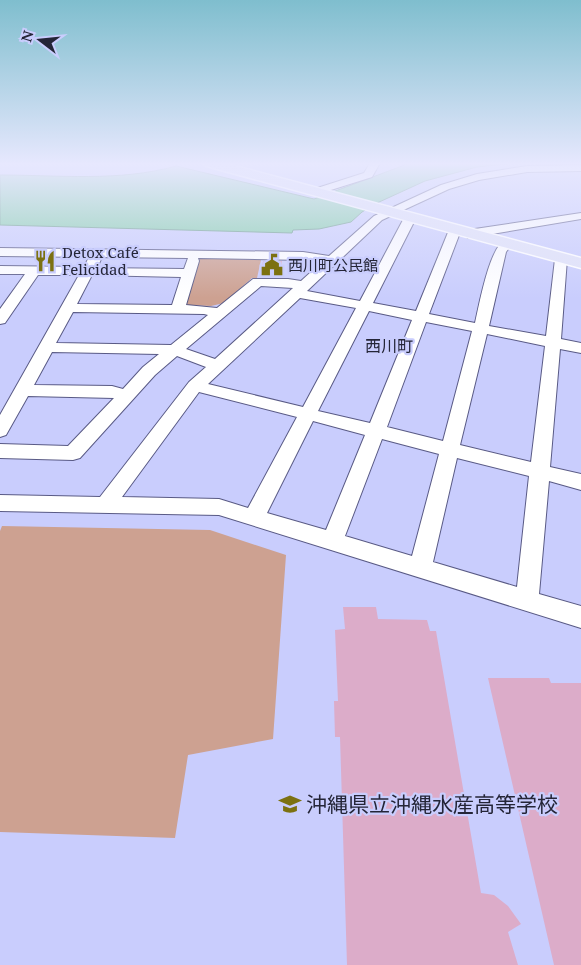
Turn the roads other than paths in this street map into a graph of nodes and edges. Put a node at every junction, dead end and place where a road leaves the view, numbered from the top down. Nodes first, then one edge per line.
1 (375, 208) edge
2 (387, 208) edge
3 (382, 210) junction
4 (581, 216) edge
5 (410, 218) junction
6 (461, 232) junction
7 (506, 244) junction
8 (0, 252) edge
9 (98, 253) junction
10 (196, 255) junction
11 (561, 259) junction
12 (332, 260) junction
13 (581, 263) edge
14 (0, 270) edge
15 (34, 271) junction
16 (88, 272) junction
17 (189, 273) junction
18 (301, 290) junction
19 (364, 306) junction
20 (67, 308) junction
21 (178, 309) junction
22 (220, 312) junction
23 (421, 317) junction
24 (0, 320) edge
25 (482, 328) junction
26 (552, 342) junction
27 (46, 348) junction
28 (581, 348) edge
29 (174, 350) junction
30 (217, 365) junction
31 (195, 386) junction
32 (22, 390) junction
33 (126, 395) junction
34 (307, 414) junction
35 (0, 431) edge
36 (376, 431) junction
37 (450, 449) junction
38 (0, 452) edge
39 (540, 471) junction
40 (581, 482) edge
41 (0, 503) edge
42 (104, 506) junction
43 (254, 517) junction
44 (333, 540) junction
45 (420, 567) junction
46 (527, 600) junction
47 (581, 617) edge

1 - 3 main road
2 - 3 street
3 - 5 main road
3 - 12 street
4 - 6 street
5 - 6 main road
5 - 19 street
6 - 7 main road
6 - 23 street
7 - 11 main road
7 - 25 street
8 - 9 street
9 - 10 street
9 - 16 street
10 - 12 street
10 - 17 street
11 - 13 main road
11 - 26 street
12 - 18 street
14 - 15 street
15 - 16 street
15 - 24 street
16 - 17 street
16 - 20 street
17 - 21 street
18 - 19 street
18 - 22 street
18 - 30 street
19 - 23 street
19 - 34 street
20 - 21 street
20 - 27 street
21 - 22 street
22 - 29 street
23 - 25 street
23 - 36 street
25 - 26 street
25 - 37 street
26 - 28 street
26 - 39 street
27 - 29 street
27 - 32 street
29 - 30 street
29 - 33 street
30 - 31 street
31 - 34 street
31 - 42 street
32 - 33 street
32 - 35 street
33 - 38 street
34 - 36 street
34 - 43 street
36 - 37 street
36 - 44 street
37 - 39 street
37 - 45 street
39 - 40 street
39 - 46 street
41 - 42 street
42 - 43 street
43 - 44 street
44 - 45 street
45 - 46 street
46 - 47 street

